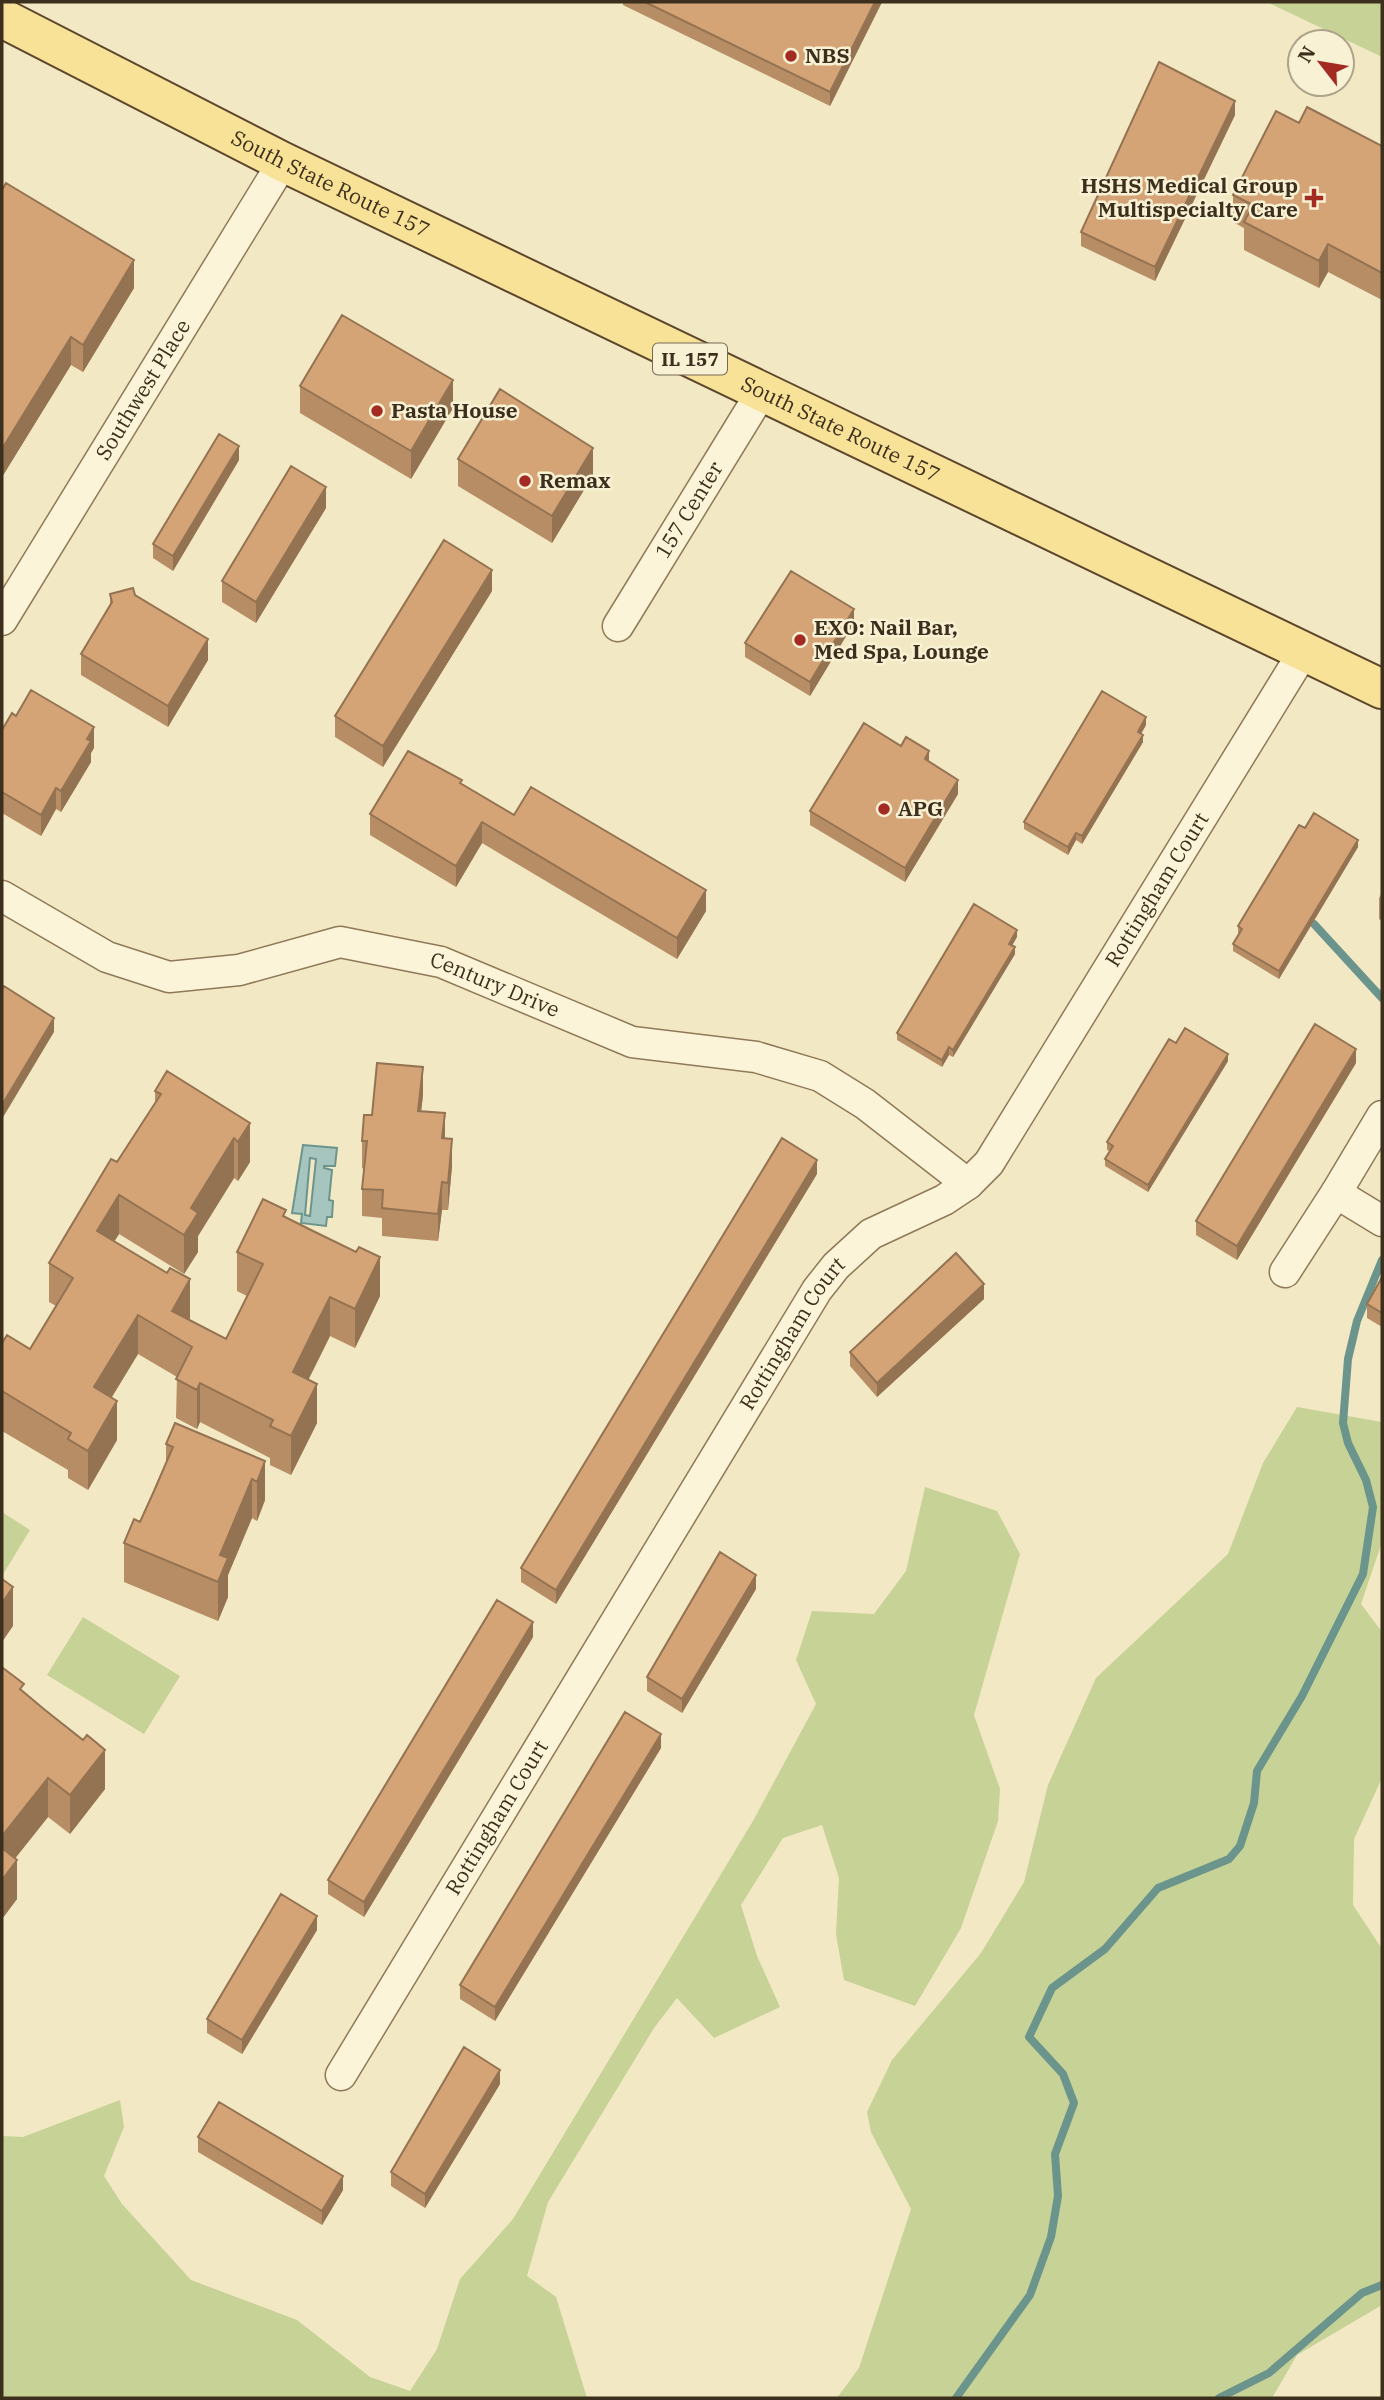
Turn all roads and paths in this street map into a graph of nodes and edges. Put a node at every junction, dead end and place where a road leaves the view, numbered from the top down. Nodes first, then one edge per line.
1 (2, 18) edge
2 (283, 162) junction
3 (761, 393) junction
4 (2, 620) edge
5 (618, 626) dead end
6 (1304, 652) junction
7 (1382, 689) edge
8 (2, 896) edge
9 (1382, 1116) edge
10 (968, 1184) junction
11 (1336, 1193) junction
12 (1382, 1221) edge
13 (1285, 1272) dead end
14 (341, 2075) dead end

1 - 2 main road, South State Route 157 / IL 157
2 - 3 main road, South State Route 157 / IL 157
2 - 4 street, Southwest Place
3 - 5 street, 157 Center
3 - 6 main road, South State Route 157 / IL 157
6 - 7 main road, South State Route 157 / IL 157
6 - 10 street, Rottingham Court
8 - 10 street, Century Drive
9 - 11 street
10 - 14 street, Rottingham Court
11 - 12 street
11 - 13 street

